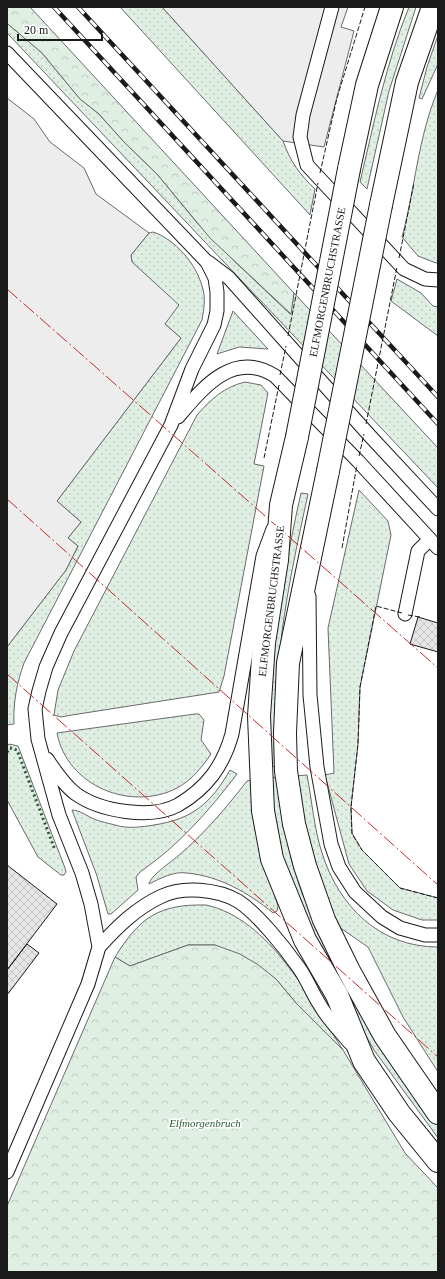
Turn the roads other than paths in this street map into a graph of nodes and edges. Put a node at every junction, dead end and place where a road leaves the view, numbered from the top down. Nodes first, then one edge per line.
1 (332, 7) edge
2 (392, 7) edge
3 (433, 7) edge
4 (7, 53) edge
5 (207, 262) junction
6 (438, 280) edge
7 (171, 425) junction
8 (281, 505) junction
9 (438, 509) edge
10 (434, 543) edge
11 (308, 570) junction
12 (405, 614) dead end
13 (39, 745) junction
14 (438, 935) edge
15 (99, 947) junction
16 (364, 1061) junction
17 (438, 1113) edge
18 (438, 1161) edge
19 (7, 1172) edge

1 - 6 lane
2 - 8 main road, ELFMORGENBRUCHSTRASSE, bridge
3 - 11 main road, bridge
4 - 5 lane
5 - 7 lane
5 - 9 lane
7 - 10 lane
7 - 13 lane
8 - 13 lane
8 - 16 main road, ELFMORGENBRUCHSTRASSE
10 - 12 lane
11 - 14 lane
11 - 17 main road
13 - 15 lane
15 - 16 lane
15 - 19 lane
16 - 18 main road, ELFMORGENBRUCHSTRASSE

